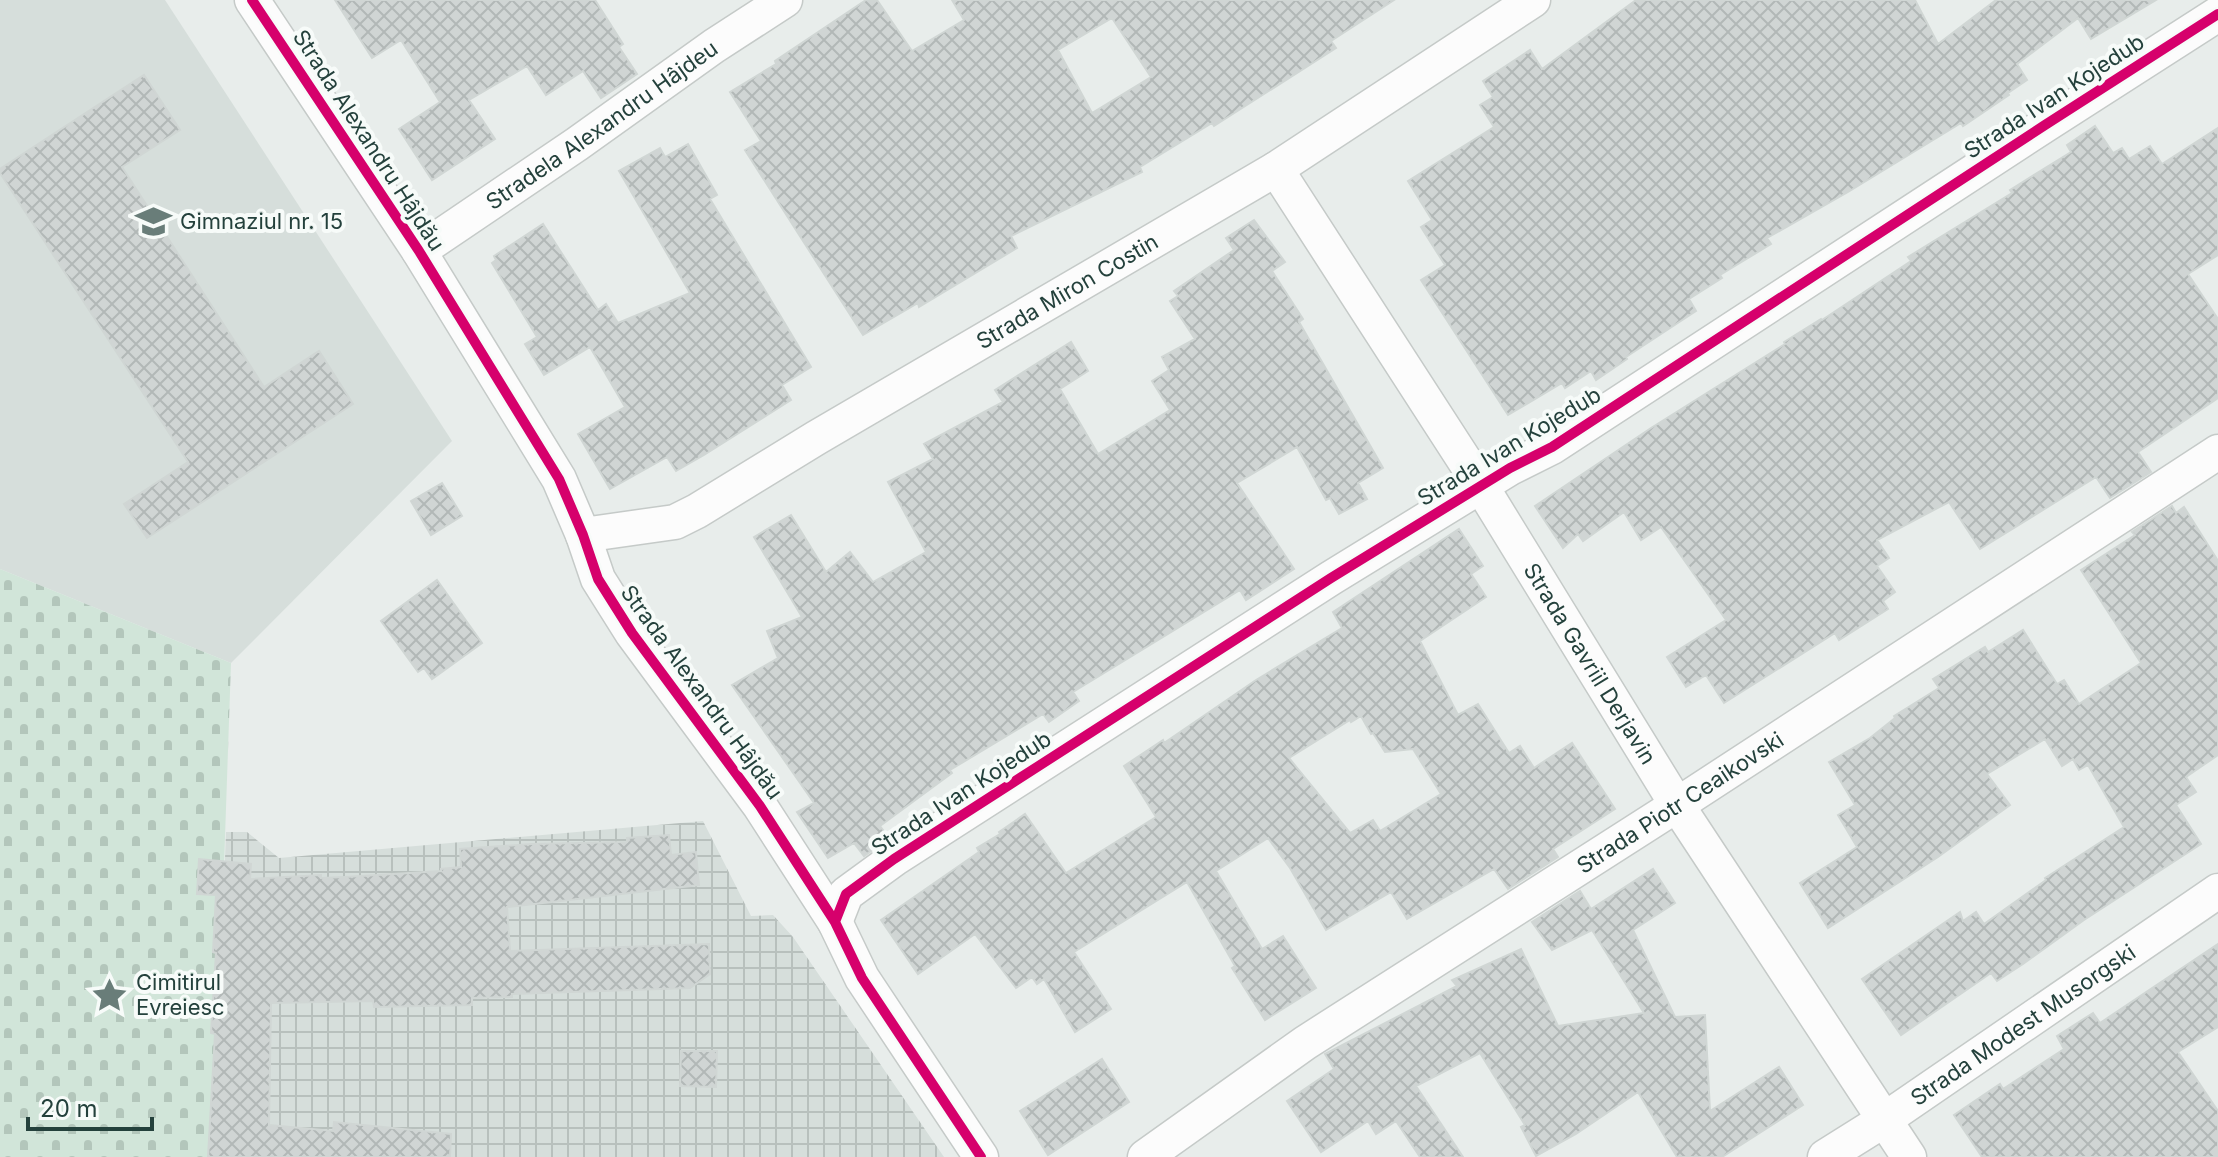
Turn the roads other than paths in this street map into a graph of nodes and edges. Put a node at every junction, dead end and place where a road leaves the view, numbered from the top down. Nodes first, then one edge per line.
1 (253, 0) edge
2 (785, 0) edge
3 (1533, 0) edge
4 (2218, 14) edge
5 (1276, 169) junction
6 (419, 251) junction
7 (2218, 452) edge
8 (1481, 486) junction
9 (583, 535) junction
10 (1677, 805) junction
11 (2218, 891) edge
12 (835, 922) junction
13 (1884, 1120) junction
14 (981, 1157) edge
15 (1145, 1157) edge
16 (1825, 1157) edge
17 (1909, 1157) edge

1 - 6 street, Strada Alexandru Hâjdău
2 - 6 street, Stradela Alexandru Hâjdeu
3 - 5 street, Strada Miron Costin
4 - 8 street, Strada Ivan Kojedub
5 - 8 street, Strada Gavriil Derjavin
5 - 9 street, Strada Miron Costin
6 - 9 street, Strada Alexandru Hâjdău
7 - 10 street, Strada Piotr Ceaikovski
8 - 10 street, Strada Gavriil Derjavin
8 - 12 street, Strada Ivan Kojedub
9 - 12 street, Strada Alexandru Hâjdău
10 - 13 street, Strada Gavriil Derjavin
10 - 15 street, Strada Piotr Ceaikovski
11 - 13 street, Strada Modest Musorgski
12 - 14 street, Strada Alexandru Hâjdău
13 - 16 street, Strada Modest Musorgski
13 - 17 street, Strada Gavriil Derjavin

